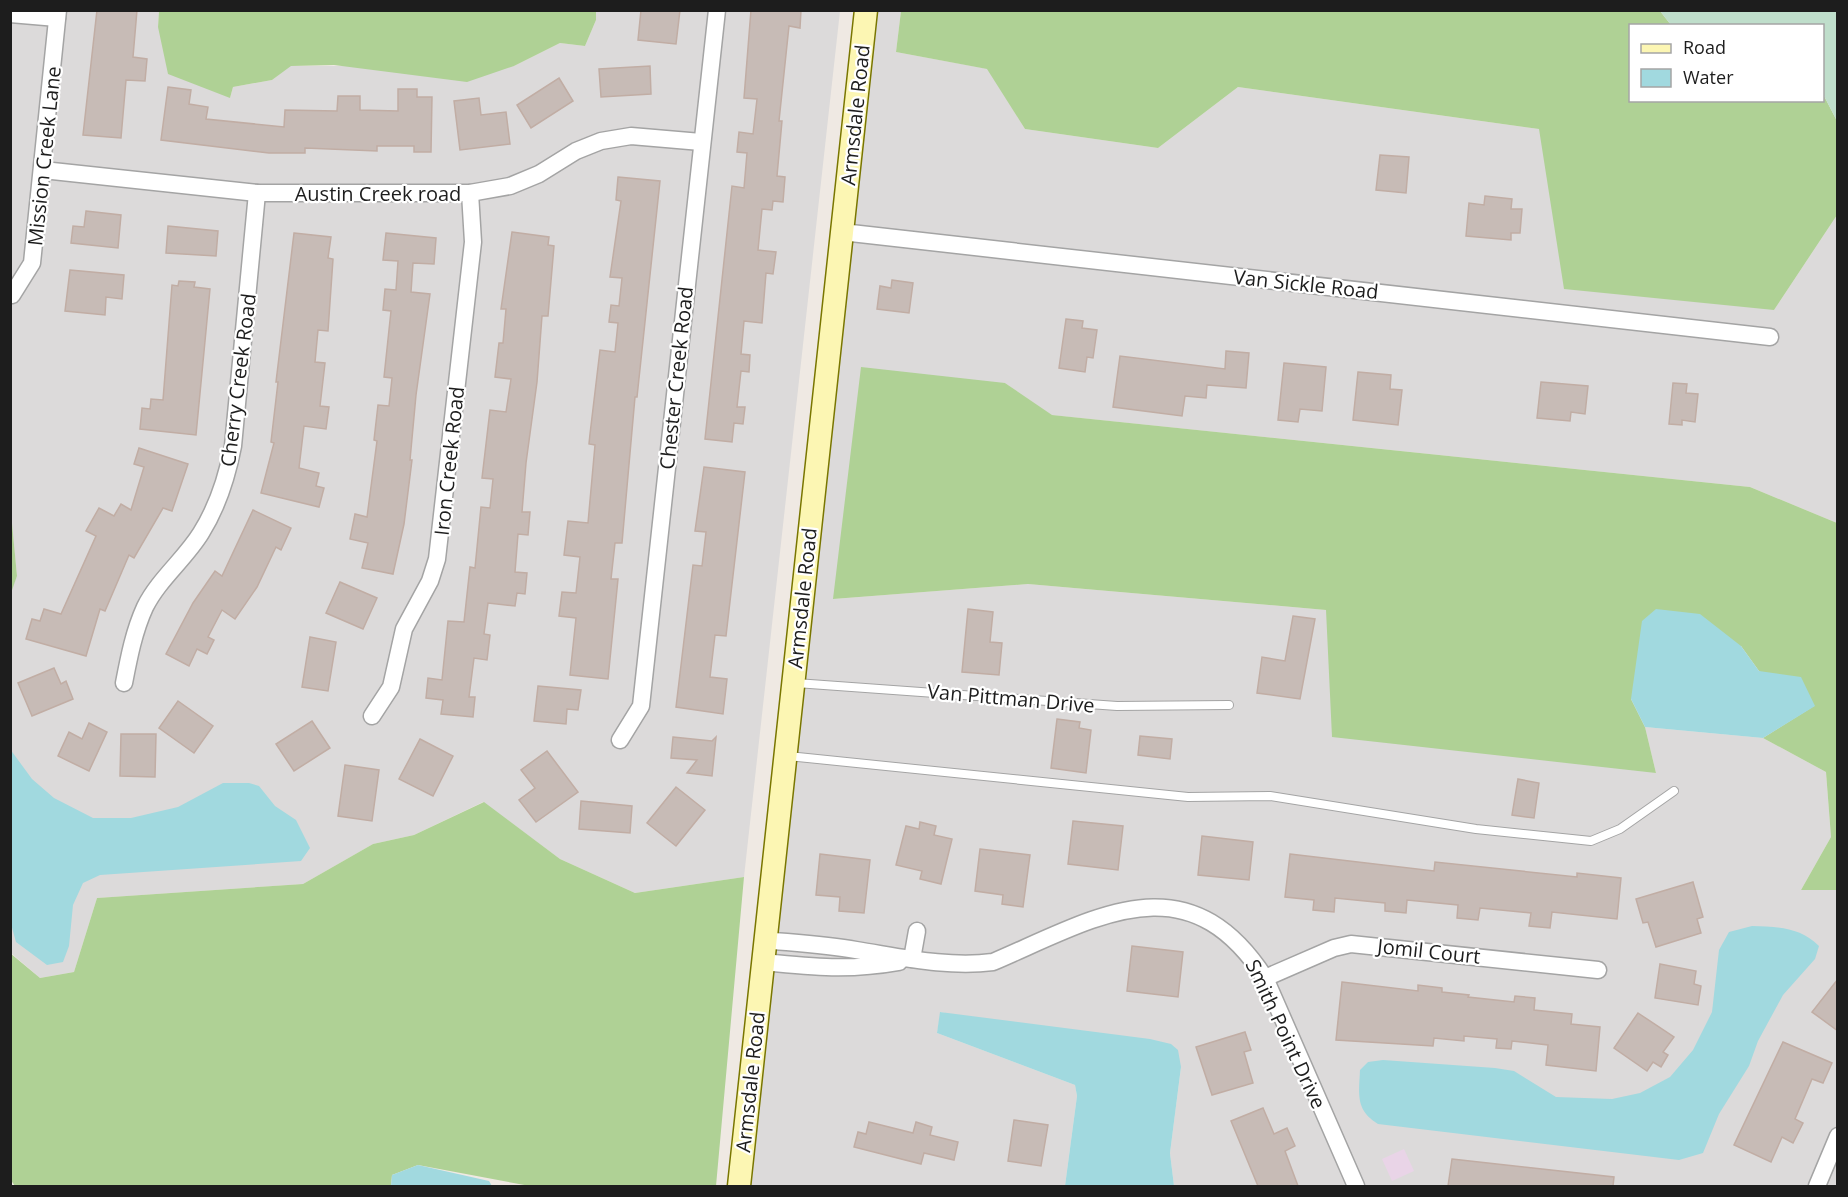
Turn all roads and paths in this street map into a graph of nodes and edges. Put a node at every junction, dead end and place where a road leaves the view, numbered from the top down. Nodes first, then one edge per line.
1 (717, 10) edge
2 (866, 10) edge
3 (10, 14) edge
4 (58, 14) edge
5 (701, 142) junction
6 (43, 170) junction
7 (256, 193) junction
8 (470, 193) junction
9 (842, 232) junction
10 (12, 295) dead end
11 (1770, 338) dead end
12 (124, 683) dead end
13 (792, 683) junction
14 (1229, 705) dead end
15 (372, 716) dead end
16 (620, 740) dead end
17 (785, 755) junction
18 (1674, 790) dead end
19 (917, 931) dead end
20 (764, 940) junction
21 (912, 960) junction
22 (762, 962) junction
23 (1598, 970) dead end
24 (1265, 978) junction
25 (1838, 1136) edge
26 (739, 1186) edge
27 (1356, 1186) edge
28 (1816, 1186) edge

1 - 5 street, Chester Creek Road
2 - 9 street, Armsdale Road
3 - 4 street
4 - 6 street, Mission Creek Lane
5 - 8 street, Austin Creek road
5 - 16 street, Chester Creek Road
6 - 7 street, Austin Creek road
6 - 10 street, Mission Creek Lane
7 - 8 street, Austin Creek road
7 - 12 street, Cherry Creek Road
8 - 15 street, Iron Creek Road
9 - 11 street, Van Sickle Road
9 - 13 street, Armsdale Road
13 - 14 lane, Van Pittman Drive
13 - 17 street, Armsdale Road
17 - 18 lane
17 - 20 street, Armsdale Road
19 - 21 street
20 - 21 street, Smith Point Drive
20 - 22 street, Armsdale Road
21 - 22 street
21 - 24 street, Smith Point Drive
22 - 26 street, Armsdale Road
23 - 24 street, Jomil Court
24 - 27 street, Smith Point Drive
25 - 28 street

